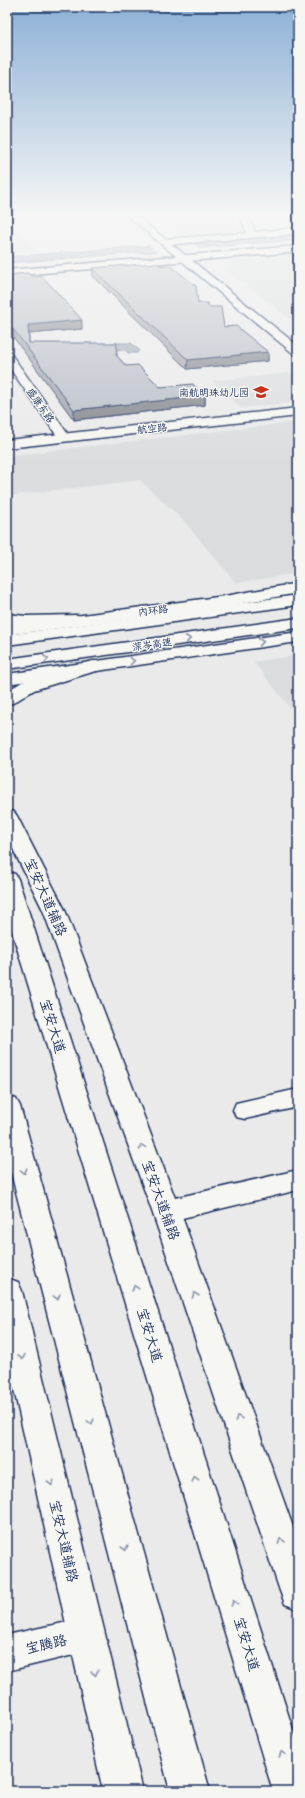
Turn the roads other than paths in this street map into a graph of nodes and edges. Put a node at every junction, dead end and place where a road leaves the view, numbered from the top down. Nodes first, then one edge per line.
1 (234, 298) edge
2 (244, 298) edge
3 (298, 341) edge
4 (298, 352) edge
5 (7, 356) edge
6 (298, 407) edge
7 (298, 412) edge
8 (61, 433) junction
9 (7, 439) edge
10 (7, 444) edge
11 (298, 588) edge
12 (298, 600) edge
13 (7, 619) edge
14 (77, 620) junction
15 (298, 623) edge
16 (7, 630) edge
17 (298, 637) edge
18 (7, 640) edge
19 (7, 664) edge
20 (93, 666) junction
21 (7, 679) edge
22 (7, 699) edge
23 (7, 816) edge
24 (7, 879) edge
25 (298, 1098) edge
26 (7, 1106) edge
27 (245, 1110) dead end
28 (298, 1180) edge
29 (166, 1211) junction
30 (7, 1291) edge
31 (298, 1591) edge
32 (86, 1635) junction
33 (7, 1653) edge
34 (123, 1791) edge
35 (190, 1791) edge
36 (293, 1791) edge

1 - 4 main road
2 - 3 main road
5 - 8 street, 盛康东路
6 - 8 main road, 航空路
7 - 10 main road, 航空路
8 - 9 main road, 航空路
11 - 14 main road, 内环路
12 - 18 main road, 深岑高速
13 - 14 main road
14 - 16 main road, 内环路
19 -> 15 main road, 深岑高速
20 -> 17 main road
20 - 21 main road
20 - 22 main road
29 -> 23 main road, 宝安大道辅路
36 -> 24 main road, 宝安大道
25 - 27 street
26 -> 35 main road
28 - 29 street
31 -> 29 main road, 宝安大道辅路
30 -> 32 main road, 宝安大道辅路
32 - 33 street, 宝腾路
32 -> 34 main road, 宝安大道辅路

